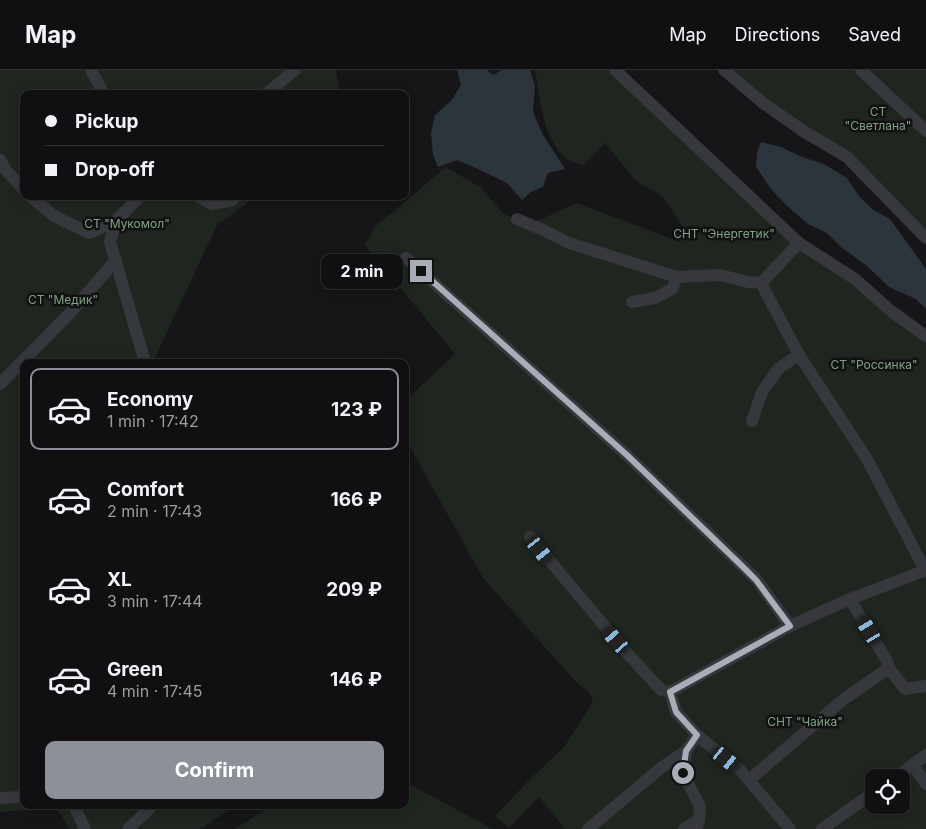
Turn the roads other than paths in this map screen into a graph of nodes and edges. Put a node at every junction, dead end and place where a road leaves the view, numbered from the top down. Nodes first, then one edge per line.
1 (91, 70) edge
2 (295, 70) edge
3 (615, 70) edge
4 (724, 70) edge
5 (861, 70) edge
6 (102, 90) edge
7 (271, 90) edge
8 (926, 131) edge
9 (0, 160) edge
10 (20, 186) edge
11 (35, 200) edge
12 (136, 200) edge
13 (204, 200) edge
14 (233, 200) edge
15 (517, 219) dead end
16 (116, 221) junction
17 (926, 238) edge
18 (799, 243) junction
19 (406, 258) dead end
20 (116, 260) junction
21 (677, 277) junction
22 (761, 282) junction
23 (632, 302) dead end
24 (926, 336) edge
25 (799, 355) junction
26 (25, 359) edge
27 (144, 359) edge
28 (20, 364) edge
29 (0, 384) edge
30 (752, 421) dead end
31 (530, 537) dead end
32 (926, 570) edge
33 (850, 598) junction
34 (790, 626) junction
35 (889, 668) junction
36 (926, 686) edge
37 (670, 692) junction
38 (697, 735) junction
39 (686, 751) junction
40 (926, 755) edge
41 (913, 765) junction
42 (907, 769) edge
43 (749, 780) junction
44 (926, 784) edge
45 (20, 797) edge
46 (0, 798) edge
47 (865, 798) edge
48 (76, 809) edge
49 (149, 809) edge
50 (697, 824) edge
51 (85, 829) edge
52 (128, 829) edge
53 (588, 829) edge
54 (684, 829) edge
55 (790, 829) edge
56 (822, 829) edge

1 - 6 street
2 - 7 street
3 - 18 street
4 - 17 street
5 - 8 street
9 - 10 street
11 - 16 street
12 - 16 street
13 - 14 street
15 - 21 street
16 - 20 street
18 - 22 street
18 - 24 street
19 - 34 street
20 - 26 street
20 - 27 street
21 - 22 street
21 - 23 street
22 - 25 street
25 - 30 street
25 - 32 street
28 - 29 street
31 - 37 street
32 - 33 street
33 - 34 street
33 - 35 street
34 - 37 street
35 - 36 street
35 - 43 street
37 - 38 street
38 - 39 street
38 - 43 street
39 - 50 street
39 - 53 street
40 - 41 street
41 - 42 street
41 - 44 street
43 - 55 street
45 - 46 street
47 - 56 street
48 - 51 street
49 - 52 street
50 - 54 street

